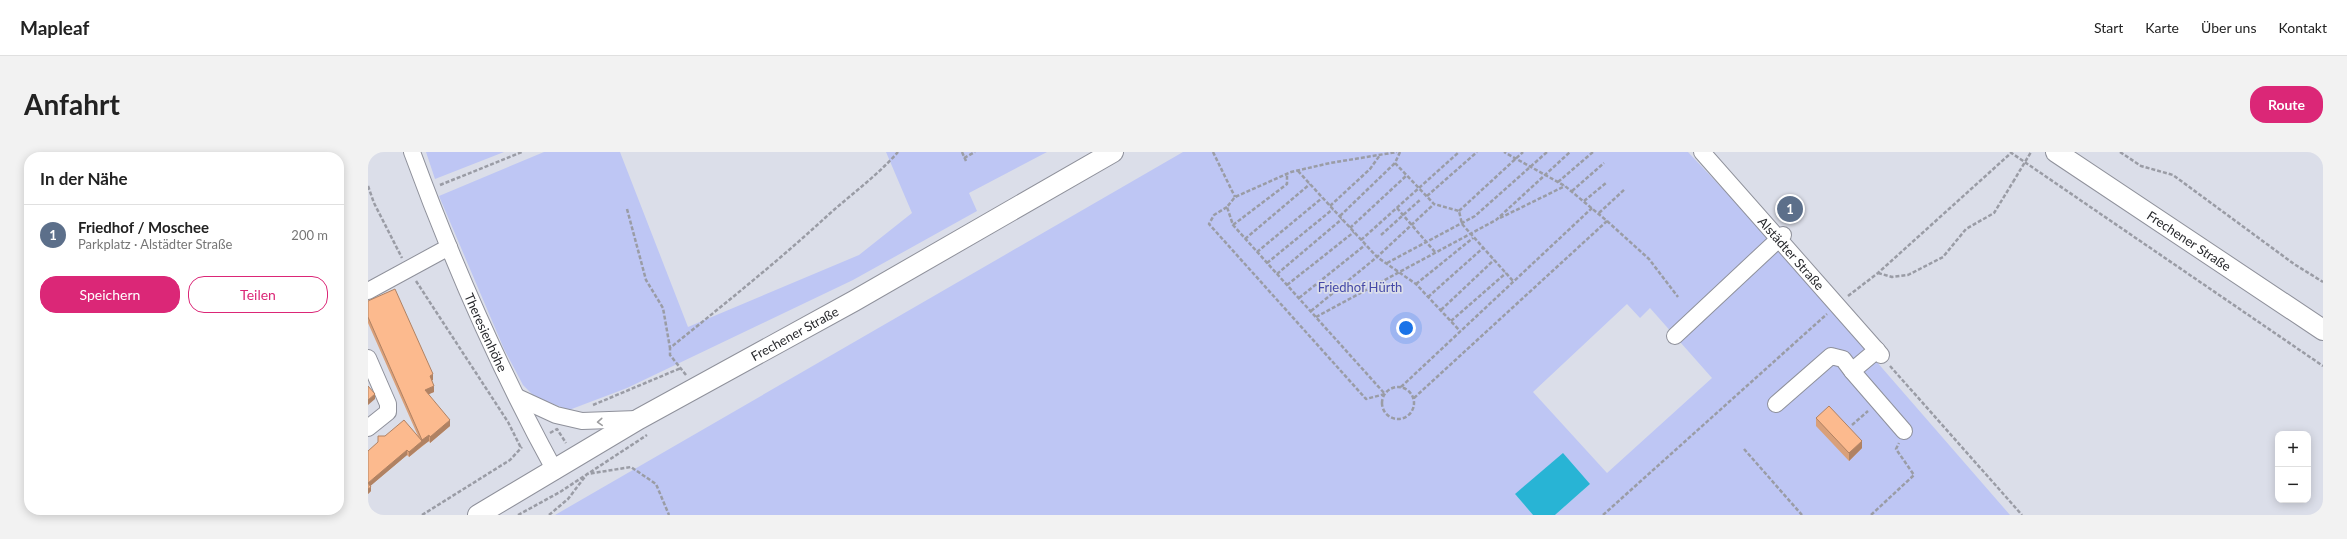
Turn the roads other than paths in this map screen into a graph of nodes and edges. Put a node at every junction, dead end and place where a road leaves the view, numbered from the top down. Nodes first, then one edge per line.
1 (412, 152) edge
2 (1113, 152) edge
3 (1702, 152) edge
4 (2056, 152) edge
5 (1781, 237) junction
6 (449, 247) junction
7 (368, 291) edge
8 (2323, 330) edge
9 (1675, 336) dead end
10 (368, 358) edge
11 (1852, 371) junction
12 (517, 397) junction
13 (1776, 404) dead end
14 (639, 419) junction
15 (368, 428) edge
16 (1904, 431) road end
17 (555, 471) junction
18 (478, 515) edge

1 - 6 street, Theresienhöhe
2 - 14 main road, Frechener Straße
3 - 5 street, Alstädter Straße
4 - 8 main road, Frechener Straße
5 - 9 street
5 - 11 street, Alstädter Straße
6 - 7 street
6 - 12 street, Theresienhöhe
10 - 15 street
11 - 13 street
11 - 16 street
14 -> 12 street
12 - 17 street, Theresienhöhe
14 - 17 main road, Frechener Straße
17 - 18 main road, Frechener Straße

